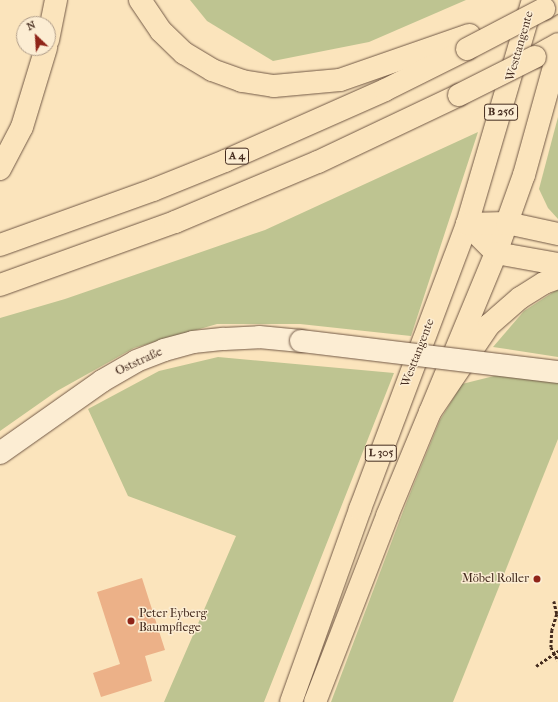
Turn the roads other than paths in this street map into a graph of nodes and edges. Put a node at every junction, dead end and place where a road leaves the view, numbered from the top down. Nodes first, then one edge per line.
1 (56, 0) edge
2 (140, 0) edge
3 (545, 3) edge
4 (53, 16) edge
5 (468, 42) junction
6 (558, 44) edge
7 (558, 47) edge
8 (558, 52) edge
9 (44, 56) edge
10 (535, 57) junction
11 (0, 169) edge
12 (507, 223) junction
13 (467, 224) junction
14 (558, 234) edge
15 (0, 245) edge
16 (496, 253) junction
17 (558, 264) edge
18 (558, 278) edge
19 (0, 285) edge
20 (558, 372) edge
21 (430, 412) junction
22 (0, 453) edge
23 (292, 702) edge
24 (315, 702) edge

1 - 4 main road
2 - 5 main road
3 - 5 main road, A 4, bridge
3 - 13 main road, Westtangente / B 256
5 - 15 main road, A 4
6 - 10 main road
7 - 10 main road
8 - 12 main road
9 - 11 main road
10 - 19 main road, bridge
12 - 13 main road
12 - 14 main road
12 - 16 main road, L 305
13 - 16 main road
13 - 23 main road, Westtangente / L 305
16 - 17 main road
16 - 21 main road, L 305
18 - 21 main road
20 - 22 street, Oststraße, bridge
21 - 24 main road, L 305

